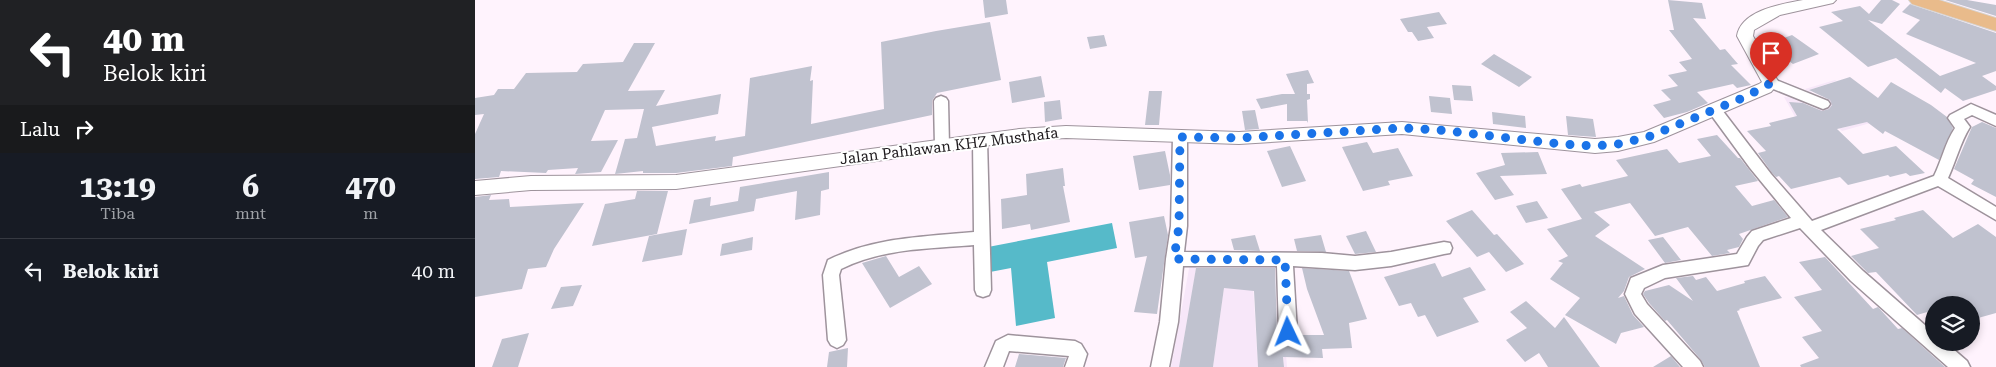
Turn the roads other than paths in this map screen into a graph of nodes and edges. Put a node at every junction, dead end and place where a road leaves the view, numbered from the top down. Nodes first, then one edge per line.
1 (1828, 0) edge
2 (1919, 0) edge
3 (1996, 25) edge
4 (1771, 83) junction
5 (941, 101) dead end
6 (1823, 104) dead end
7 (1714, 109) junction
8 (1996, 121) edge
9 (1180, 137) junction
10 (980, 140) junction
11 (943, 146) junction
12 (1939, 180) junction
13 (475, 188) edge
14 (1996, 214) edge
15 (1806, 225) junction
16 (982, 238) junction
17 (1444, 248) dead end
18 (1174, 259) junction
19 (1285, 260) junction
20 (983, 290) dead end
21 (1288, 332) dead end
22 (837, 340) dead end
23 (994, 367) edge
24 (1074, 367) edge
25 (1159, 367) edge
26 (1694, 367) edge
27 (1961, 367) edge

1 - 4 street
2 - 3 main road
4 - 6 street
4 - 7 street, Jalan Pahlawan KHZ Musthafa
5 - 11 street
7 - 9 street, Jalan Pahlawan KHZ Musthafa
7 - 15 street
8 - 12 street
9 - 10 street, Jalan Pahlawan KHZ Musthafa
9 - 18 street
10 - 11 street, Jalan Pahlawan KHZ Musthafa
10 - 16 street
11 - 13 street, Jalan Pahlawan KHZ Musthafa
12 - 14 street
12 - 15 street
15 - 26 street
15 - 27 street
16 - 20 street
16 - 22 street
17 - 19 street
18 - 19 street
18 - 25 street
19 - 21 street
23 - 24 street

